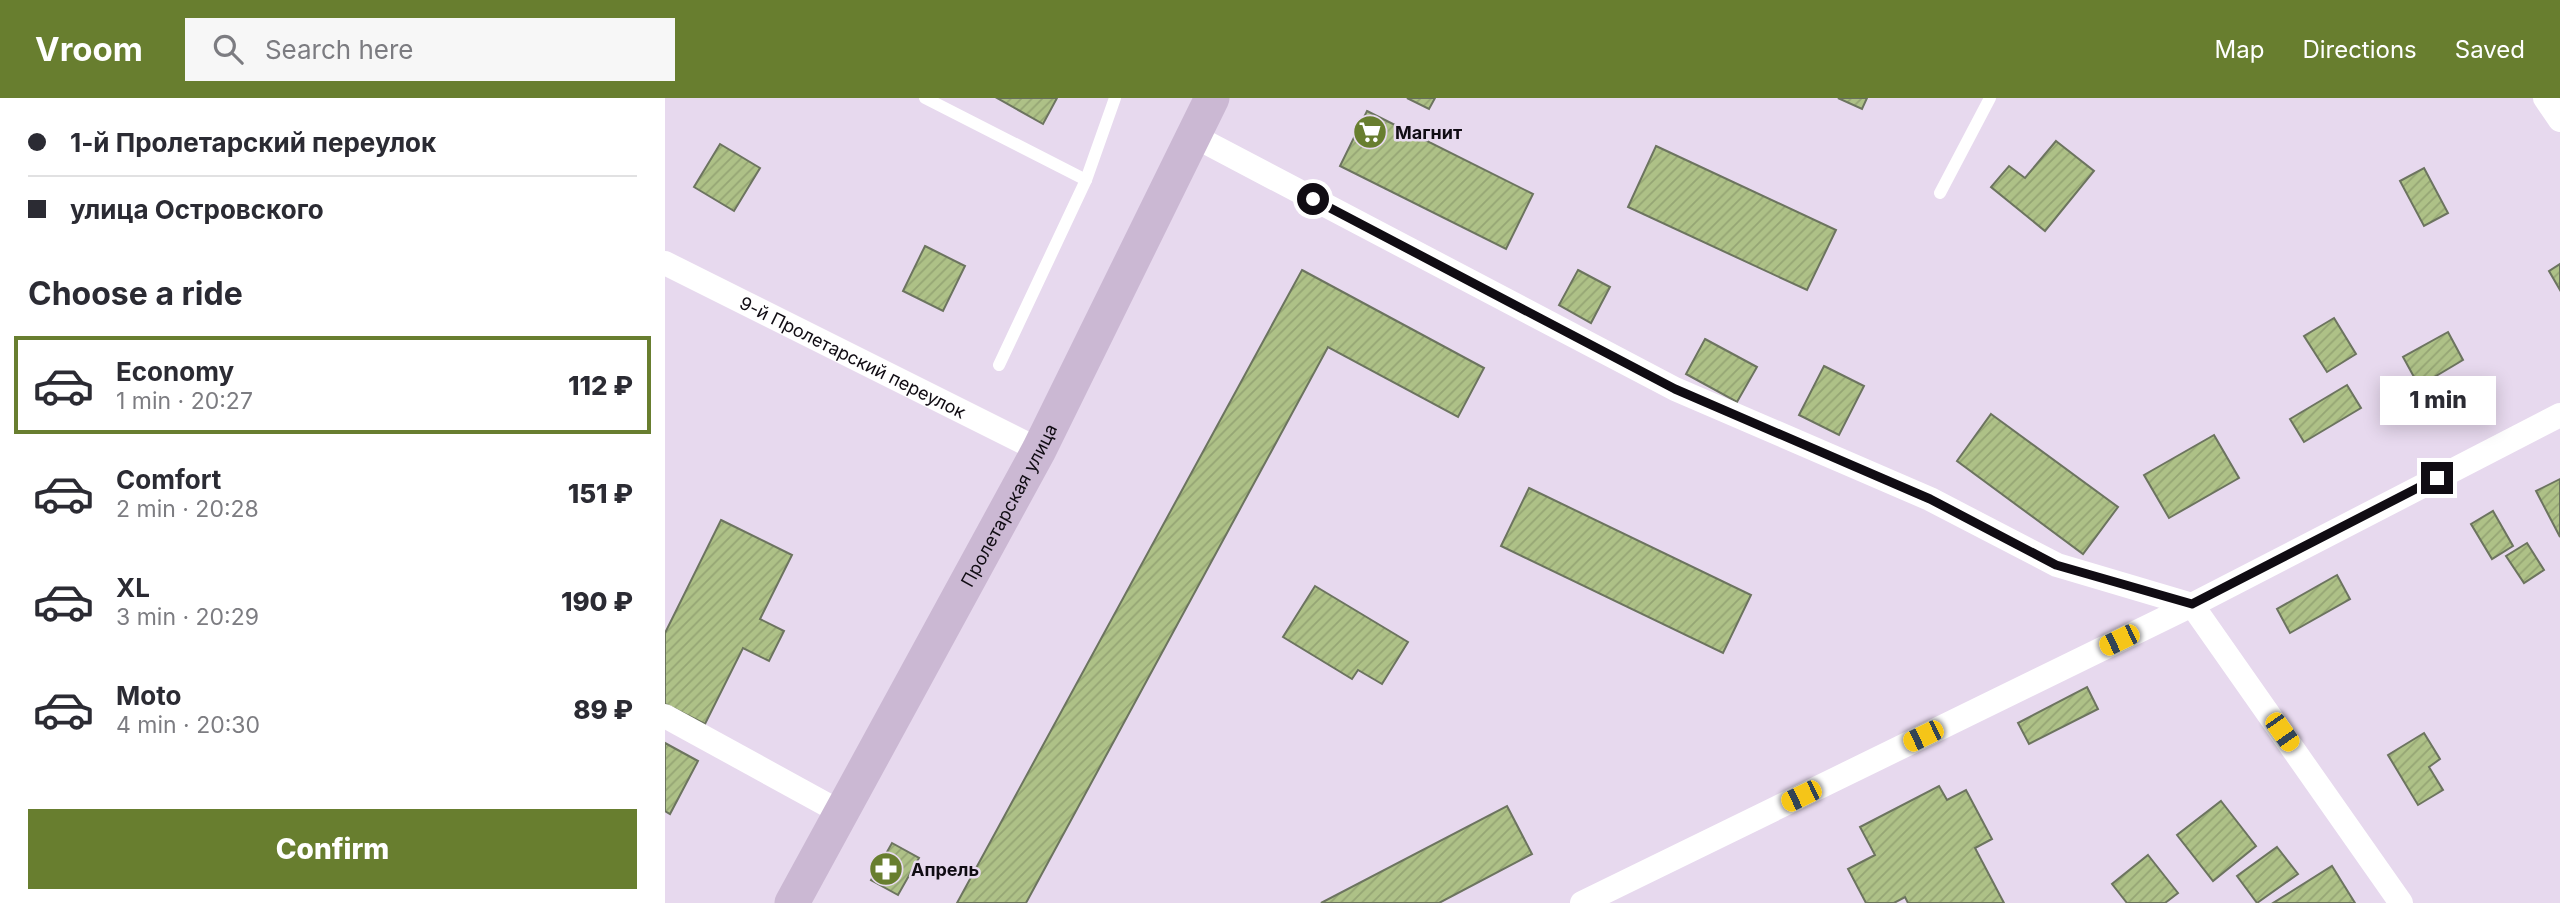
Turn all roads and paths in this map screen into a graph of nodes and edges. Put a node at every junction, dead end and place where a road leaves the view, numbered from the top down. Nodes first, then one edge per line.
1 (925, 98) edge
2 (1115, 98) edge
3 (1212, 98) edge
4 (1990, 98) edge
5 (2545, 98) edge
6 (2560, 120) edge
7 (1192, 135) junction
8 (1086, 180) junction
9 (1940, 193) dead end
10 (665, 263) edge
11 (999, 365) dead end
12 (2560, 415) edge
13 (1039, 450) junction
14 (2192, 604) junction
15 (665, 716) edge
16 (841, 812) junction
17 (792, 903) edge
18 (1582, 903) edge
19 (2401, 903) edge

1 - 8 lane
2 - 8 lane
3 - 7 main road, Пролетарская улица
4 - 9 lane
5 - 6 street
7 - 13 main road, Пролетарская улица
7 - 14 street
8 - 11 lane
10 - 13 street, 9-й Пролетарский переулок
12 - 14 street
13 - 16 main road, Пролетарская улица
14 - 18 street
14 - 19 street
15 - 16 street
16 - 17 main road, Пролетарская улица

